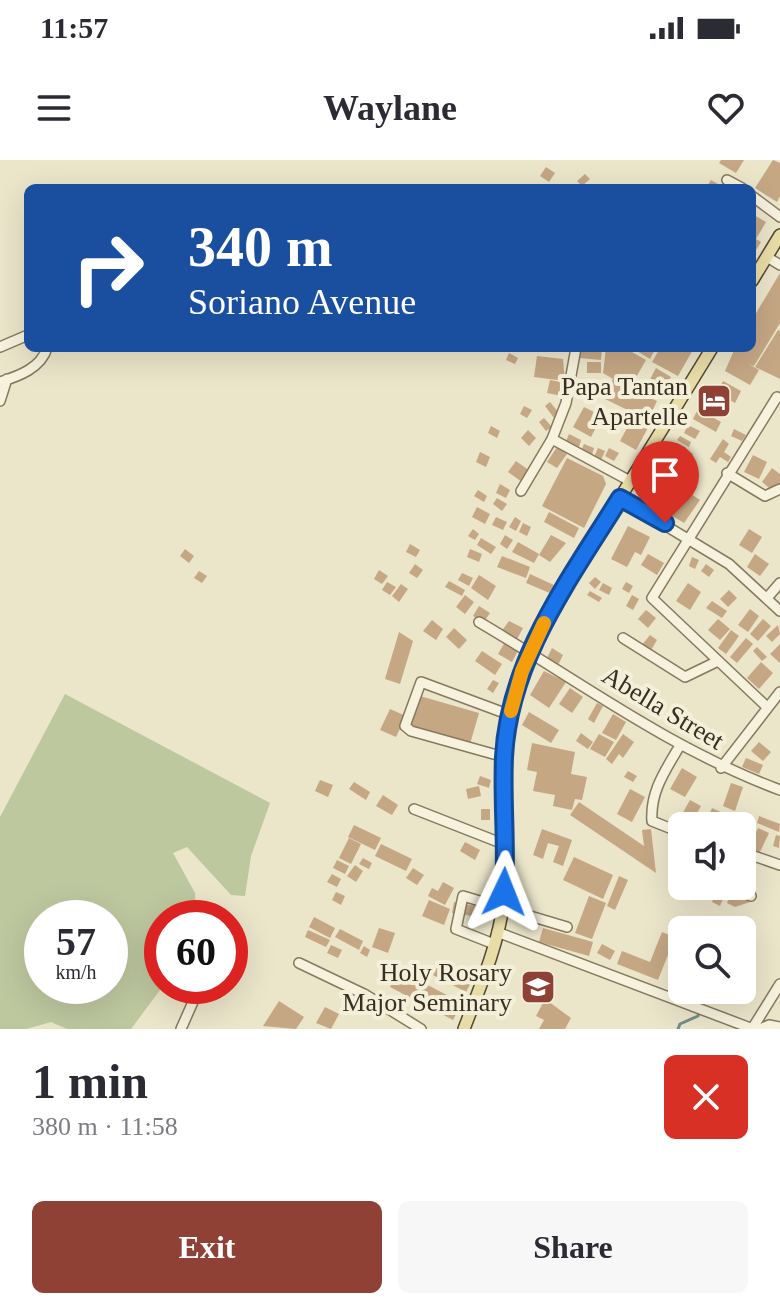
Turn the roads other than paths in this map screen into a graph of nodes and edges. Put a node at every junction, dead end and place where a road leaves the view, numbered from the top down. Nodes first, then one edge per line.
1 (727, 180) dead end
2 (734, 184) edge
3 (756, 199) edge
4 (780, 217) edge
5 (780, 235) edge
6 (767, 257) junction
7 (780, 265) edge
8 (756, 275) edge
9 (24, 337) edge
10 (0, 347) edge
11 (45, 352) edge
12 (575, 352) edge
13 (710, 352) edge
14 (4, 380) edge
15 (777, 397) dead end
16 (0, 401) edge
17 (552, 439) junction
18 (727, 473) junction
19 (630, 481) junction
20 (780, 489) edge
21 (521, 491) dead end
22 (620, 498) junction
23 (688, 536) junction
24 (780, 583) edge
25 (767, 598) junction
26 (780, 611) edge
27 (479, 622) dead end
28 (623, 638) dead end
29 (529, 652) junction
30 (718, 661) junction
31 (780, 692) edge
32 (767, 707) junction
33 (510, 715) junction
34 (679, 747) junction
35 (504, 757) junction
36 (721, 768) junction
37 (780, 790) edge
38 (414, 809) dead end
39 (668, 829) edge
40 (506, 845) junction
41 (756, 857) edge
42 (780, 865) edge
43 (503, 905) junction
44 (567, 927) dead end
45 (496, 938) junction
46 (299, 963) dead end
47 (780, 984) edge
48 (192, 1004) edge
49 (780, 1027) edge
50 (181, 1029) edge
51 (421, 1029) edge
52 (464, 1029) edge
53 (752, 1029) edge
54 (760, 1029) edge

1 - 2 street
3 - 4 street
5 - 6 main road
6 - 7 street
6 - 8 main road
9 - 10 street
11 - 14 street
12 - 17 street
13 - 19 main road
14 - 16 street
15 - 18 street
17 - 19 street
17 - 21 street
18 - 20 street
18 - 23 street
19 - 22 main road
22 - 23 street
22 - 29 main road
23 - 25 street
23 - 30 street
24 - 25 street
25 - 26 street
27 - 29 street, Abella Street
28 - 30 street
29 - 33 main road
29 - 34 street, Abella Street
30 - 32 street
31 - 32 street
32 - 36 street
33 - 35 main road
33 - 35 street
34 - 36 street, Abella Street
34 - 39 street
35 - 40 main road
36 - 37 street, Abella Street
38 - 40 street
40 - 43 main road
41 - 42 street
43 - 44 street
43 - 45 main road
43 - 45 street
45 - 52 main road
45 - 53 street
46 - 51 street
47 - 53 street
48 - 50 street
49 - 54 street

